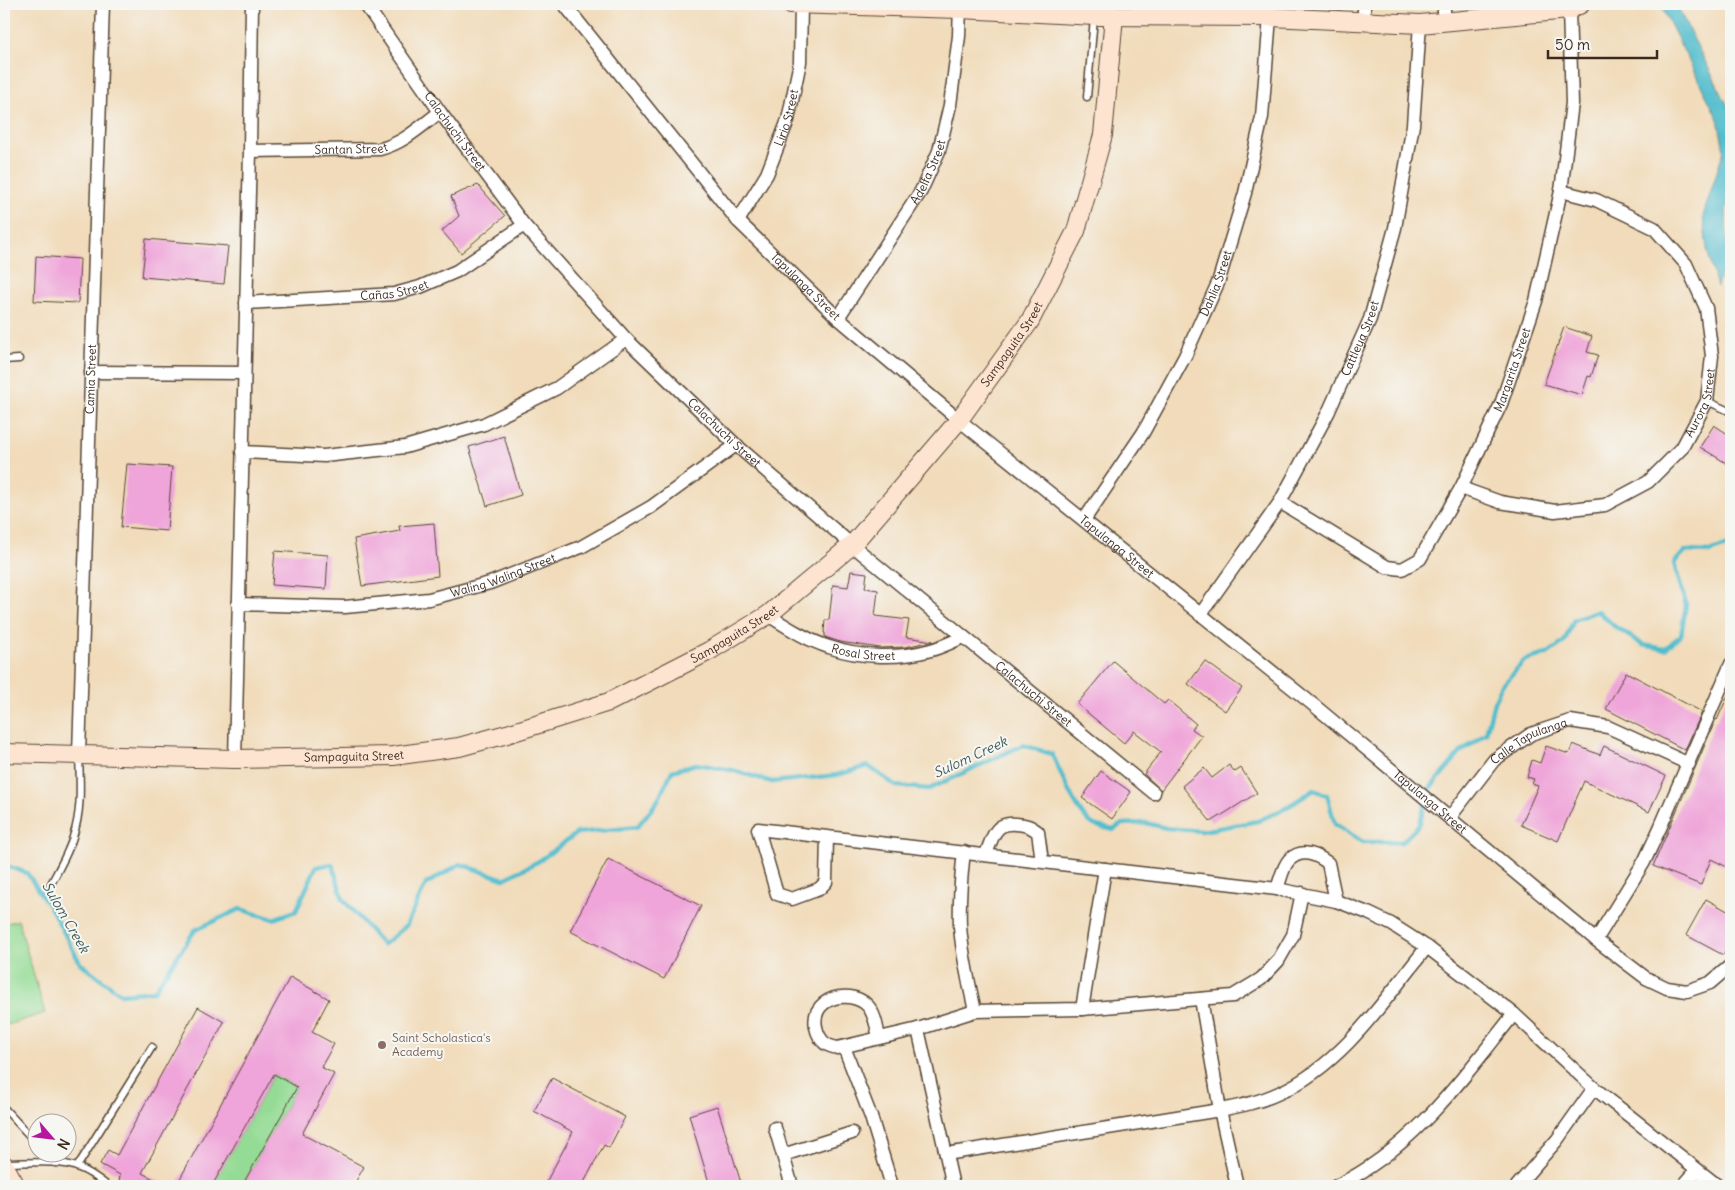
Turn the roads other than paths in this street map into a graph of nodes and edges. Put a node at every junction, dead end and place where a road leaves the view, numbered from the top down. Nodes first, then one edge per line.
1 (103, 4) edge
2 (252, 4) edge
3 (366, 4) edge
4 (564, 4) edge
5 (790, 4) edge
6 (801, 4) edge
7 (1444, 4) edge
8 (960, 6) edge
9 (1573, 6) edge
10 (1364, 12) edge
11 (1095, 16) junction
12 (1114, 16) junction
13 (1270, 17) junction
14 (1444, 22) junction
15 (1420, 24) junction
16 (1087, 97) dead end
17 (440, 112) junction
18 (250, 151) junction
19 (1561, 191) junction
20 (738, 221) junction
21 (524, 224) junction
22 (246, 303) junction
23 (838, 318) junction
24 (626, 339) junction
25 (19, 359) dead end
26 (4, 360) edge
27 (91, 372) junction
28 (244, 373) junction
29 (1707, 401) junction
30 (1731, 412) edge
31 (959, 420) junction
32 (736, 445) junction
33 (242, 452) junction
34 (1461, 488) junction
35 (1280, 502) junction
36 (1084, 520) junction
37 (852, 545) junction
38 (238, 604) junction
39 (768, 615) junction
40 (1200, 615) junction
41 (963, 638) junction
42 (1731, 664) edge
43 (4, 753) edge
44 (79, 754) junction
45 (235, 759) junction
46 (1689, 764) junction
47 (1154, 793) dead end
48 (1450, 817) junction
49 (827, 837) junction
50 (964, 852) junction
51 (986, 854) junction
52 (1042, 861) junction
53 (1105, 868) junction
54 (50, 886) dead end
55 (1277, 889) junction
56 (1302, 893) junction
57 (1336, 901) junction
58 (1596, 940) junction
59 (1428, 947) junction
60 (1731, 965) edge
61 (1201, 999) junction
62 (1082, 1010) junction
63 (975, 1011) junction
64 (1514, 1014) junction
65 (918, 1029) junction
66 (879, 1038) junction
67 (152, 1047) dead end
68 (844, 1047) junction
69 (1594, 1088) junction
70 (4, 1108) edge
71 (1220, 1110) junction
72 (775, 1128) dead end
73 (852, 1133) dead end
74 (28, 1134) edge
75 (946, 1154) junction
76 (783, 1155) junction
77 (55, 1163) joint
78 (4, 1164) edge
79 (77, 1167) junction
80 (1696, 1170) junction
81 (16, 1186) edge
82 (108, 1186) edge
83 (792, 1186) edge
84 (892, 1186) edge
85 (953, 1186) edge
86 (1237, 1186) edge
87 (1336, 1186) edge
88 (1517, 1186) edge
89 (1683, 1186) edge
90 (1718, 1186) edge

1 - 27 street, Camia Street
2 - 18 street
3 - 17 street, Calachuchi Street
4 - 20 street, Tapulanga Street
5 - 6 street
6 - 8 street
6 - 20 street, Lirio Street
7 - 14 street
8 - 11 street
8 - 23 street, Adelfa Street
9 - 14 street
9 - 19 street, Margarita Street
10 - 13 street
10 - 15 street
11 - 12 street
11 - 16 lane
12 - 13 street
12 - 31 street, Sampaguita Street
13 - 36 street, Dahlia Street
14 - 15 street
15 - 35 street, Cattleya Street
17 - 18 street, Santan Street
17 - 21 street, Calachuchi Street
18 - 22 street
19 - 29 street, Aurora Street
19 - 34 street, Margarita Street
20 - 23 street, Tapulanga Street
21 - 22 street, Cañas Street
21 - 24 street, Calachuchi Street
22 - 28 street
23 - 31 street, Tapulanga Street
24 - 32 street, Calachuchi Street
24 - 33 street
25 - 26 lane
27 - 28 street
27 - 44 street, Camia Street
28 - 33 street
29 - 30 lane
29 - 34 street, Aurora Street
31 - 36 street, Tapulanga Street
31 - 37 street, Sampaguita Street
32 - 37 street, Calachuchi Street
32 - 38 street, Waling Waling Street
33 - 38 street
34 - 35 street, Margarita Street
35 - 40 street, Cattleya Street
36 - 40 street, Tapulanga Street
37 - 39 street, Sampaguita Street
37 - 41 street, Calachuchi Street
38 - 45 street
39 - 41 street, Rosal Street
39 - 45 street, Sampaguita Street
40 - 48 street, Tapulanga Street
41 - 47 street, Calachuchi Street
42 - 46 street
43 - 44 street, Sampaguita Street
44 - 45 street, Sampaguita Street
44 - 54 lane
46 - 48 street, Calle Tapulanga
46 - 58 street
48 - 58 street, Tapulanga Street
49 - 49 street
49 - 50 street
50 - 51 street
50 - 63 street
51 - 52 street
51 - 52 street
52 - 53 street
53 - 55 street
53 - 62 street
55 - 56 street
55 - 57 street
56 - 57 street
56 - 61 street
57 - 59 street
58 - 60 street, Tapulanga Street
59 - 64 street
59 - 71 street
61 - 62 street
61 - 71 street
62 - 63 street
63 - 65 street
64 - 69 street
64 - 87 street
65 - 66 street
65 - 75 street
66 - 68 street
66 - 68 street
67 - 79 lane
68 - 84 street
69 - 80 street
69 - 88 street
70 - 74 lane
71 - 75 street
71 - 86 street
72 - 76 street
73 - 76 street
75 - 85 street
76 - 83 street
77 - 78 lane
77 - 79 lane
78 - 81 street
79 - 82 lane
80 - 89 street
80 - 90 street

